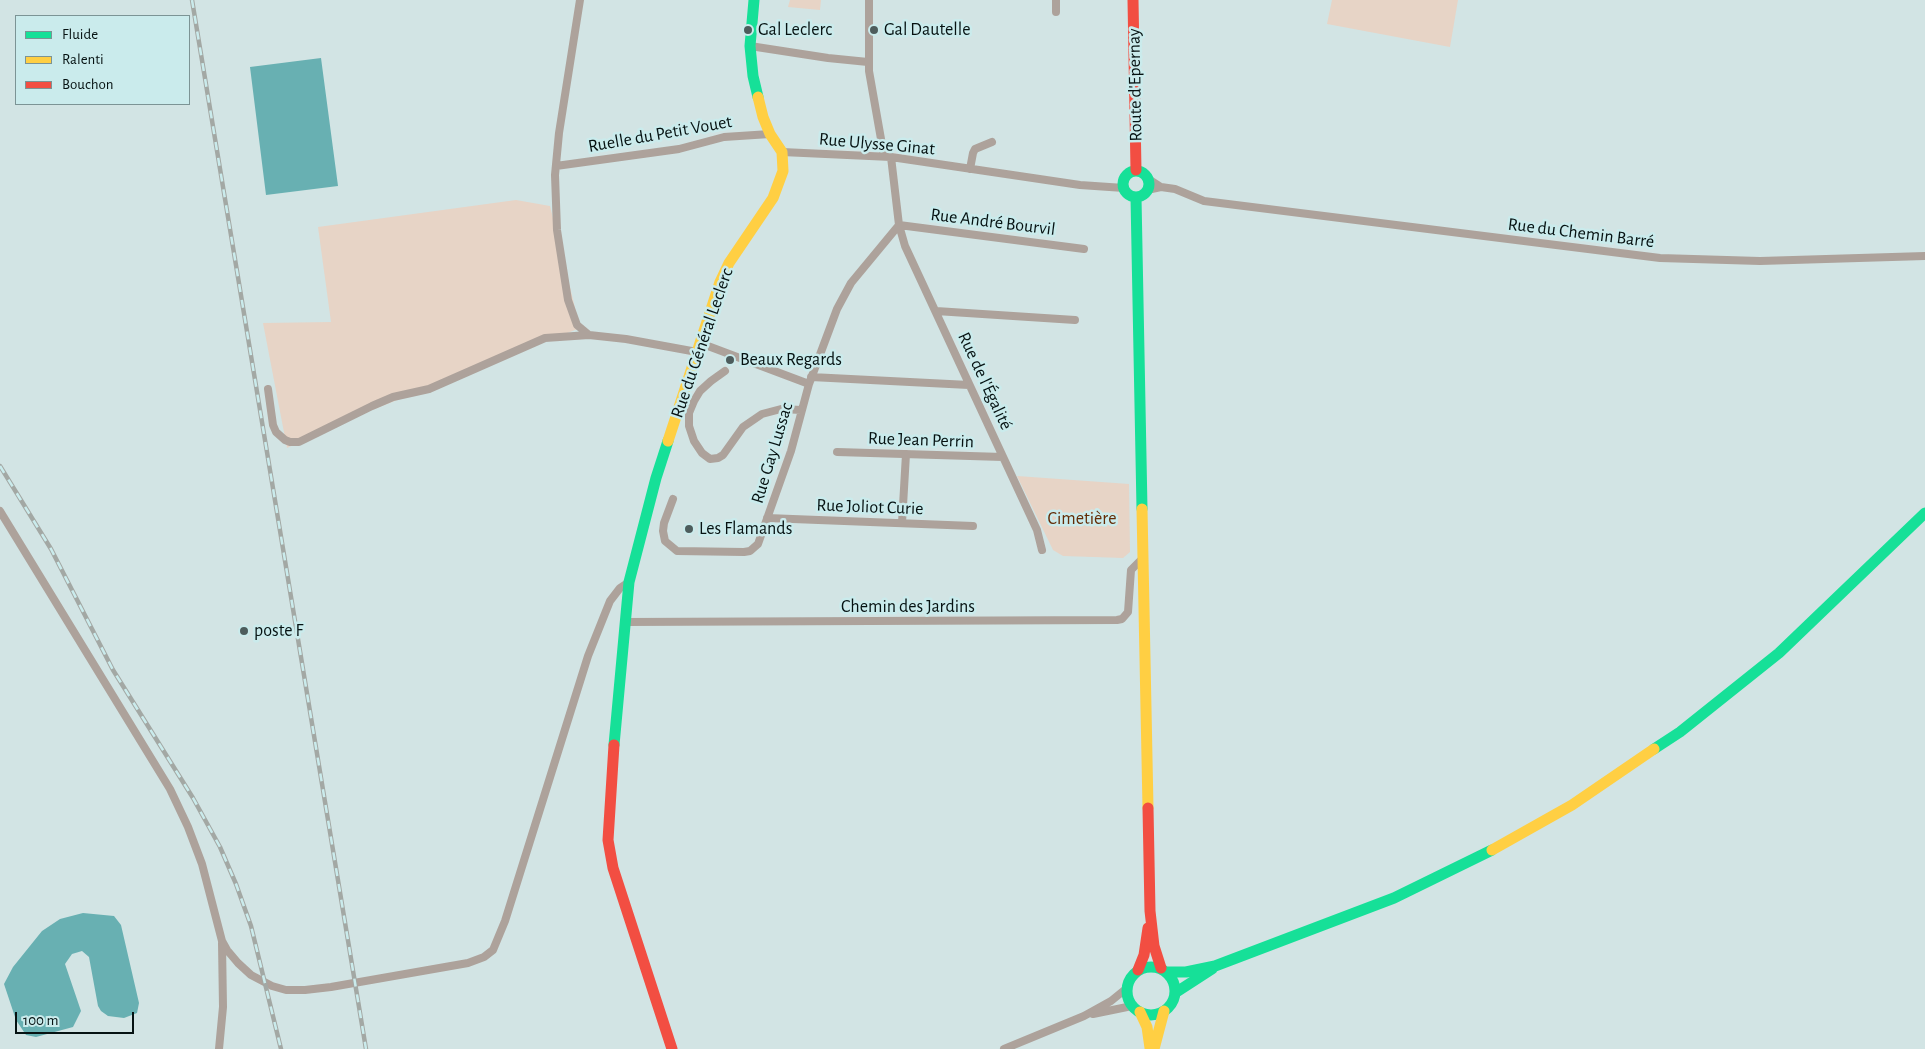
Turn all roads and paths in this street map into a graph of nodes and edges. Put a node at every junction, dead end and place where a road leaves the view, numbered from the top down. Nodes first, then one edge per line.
1 (580, 0) edge
2 (754, 0) edge
3 (869, 0) edge
4 (1056, 0) edge
5 (1133, 0) edge
6 (1056, 12) dead end
7 (750, 46) junction
8 (868, 62) junction
9 (770, 134) junction
10 (992, 142) dead end
11 (782, 152) junction
12 (887, 157) junction
13 (556, 166) junction
14 (970, 169) junction
15 (1136, 170) junction
16 (1148, 178) junction
17 (1161, 187) junction
18 (1124, 188) junction
19 (1147, 190) junction
20 (1136, 197) junction
21 (899, 225) junction
22 (1084, 249) dead end
23 (1925, 256) edge
24 (936, 311) junction
25 (1075, 320) dead end
26 (589, 335) junction
27 (698, 347) junction
28 (725, 371) dead end
29 (810, 380) junction
30 (969, 385) junction
31 (268, 389) dead end
32 (801, 410) junction
33 (837, 452) dead end
34 (906, 454) junction
35 (1003, 457) junction
36 (673, 499) dead end
37 (0, 511) edge
38 (1925, 513) edge
39 (767, 518) junction
40 (902, 523) junction
41 (973, 526) dead end
42 (1042, 550) dead end
43 (1143, 558) junction
44 (629, 582) junction
45 (625, 622) junction
46 (1150, 911) junction
47 (222, 941) junction
48 (1215, 966) junction
49 (1138, 970) junction
50 (1164, 970) junction
51 (1127, 988) junction
52 (1176, 993) junction
53 (1136, 1009) junction
54 (1164, 1011) junction
55 (1084, 1016) junction
56 (220, 1049) edge
57 (672, 1049) edge
58 (1004, 1049) edge
59 (1150, 1049) edge
60 (1154, 1049) edge

1 - 13 street
2 - 7 main road
3 - 8 street, Rue de l'Égalité
4 - 6 street
5 - 15 main road, Route d'Epernay
7 - 8 street
7 - 9 main road
8 - 12 street, Rue de l'Égalité
9 - 11 main road
9 - 13 street, Ruelle du Petit Vouet
10 - 14 street
11 - 12 street, Rue Ulysse Ginat
11 - 27 main road, Rue du Général Leclerc
12 - 14 street, Rue Ulysse Ginat
12 - 21 street, Rue de l'Égalité
13 - 26 street
14 - 18 street, Rue Ulysse Ginat
15 - 16 main road
15 - 18 main road
16 - 17 street
16 - 19 main road
17 - 19 street
17 - 23 street, Rue du Chemin Barré
18 - 20 main road
19 - 20 main road
20 - 43 main road
21 - 22 street, Rue André Bourvil
21 - 24 street, Rue de l'Égalité
21 - 29 street, Rue Gay Lussac
24 - 25 street
24 - 30 street, Rue de l'Égalité
26 - 27 street
26 - 31 street
27 - 29 street
27 - 44 main road, Rue du Général Leclerc
28 - 32 street
29 - 30 street
29 - 32 street, Rue Gay Lussac
30 - 35 street, Rue de l'Égalité
32 - 39 street, Rue Gay Lussac
33 - 34 street, Rue Jean Perrin
34 - 35 street, Rue Jean Perrin
34 - 40 street
35 - 42 street, Rue de l'Égalité
36 - 39 street, Rue Gay Lussac
37 - 47 street
38 - 48 main road
39 - 40 street, Rue Joliot Curie
40 - 41 street, Rue Joliot Curie
43 - 45 street, Chemin des Jardins
43 - 46 main road
44 - 45 main road, Rue du Général Leclerc
44 - 47 street
45 - 57 main road, Rue du Général Leclerc
46 - 49 main road
46 - 50 main road
47 - 56 street
48 - 50 main road
48 - 52 main road
49 - 50 main road
49 - 51 main road
50 - 52 main road
51 - 53 main road
51 - 55 street
52 - 54 main road
53 - 54 main road
53 - 55 street
53 - 59 main road
54 - 60 main road
55 - 58 street

